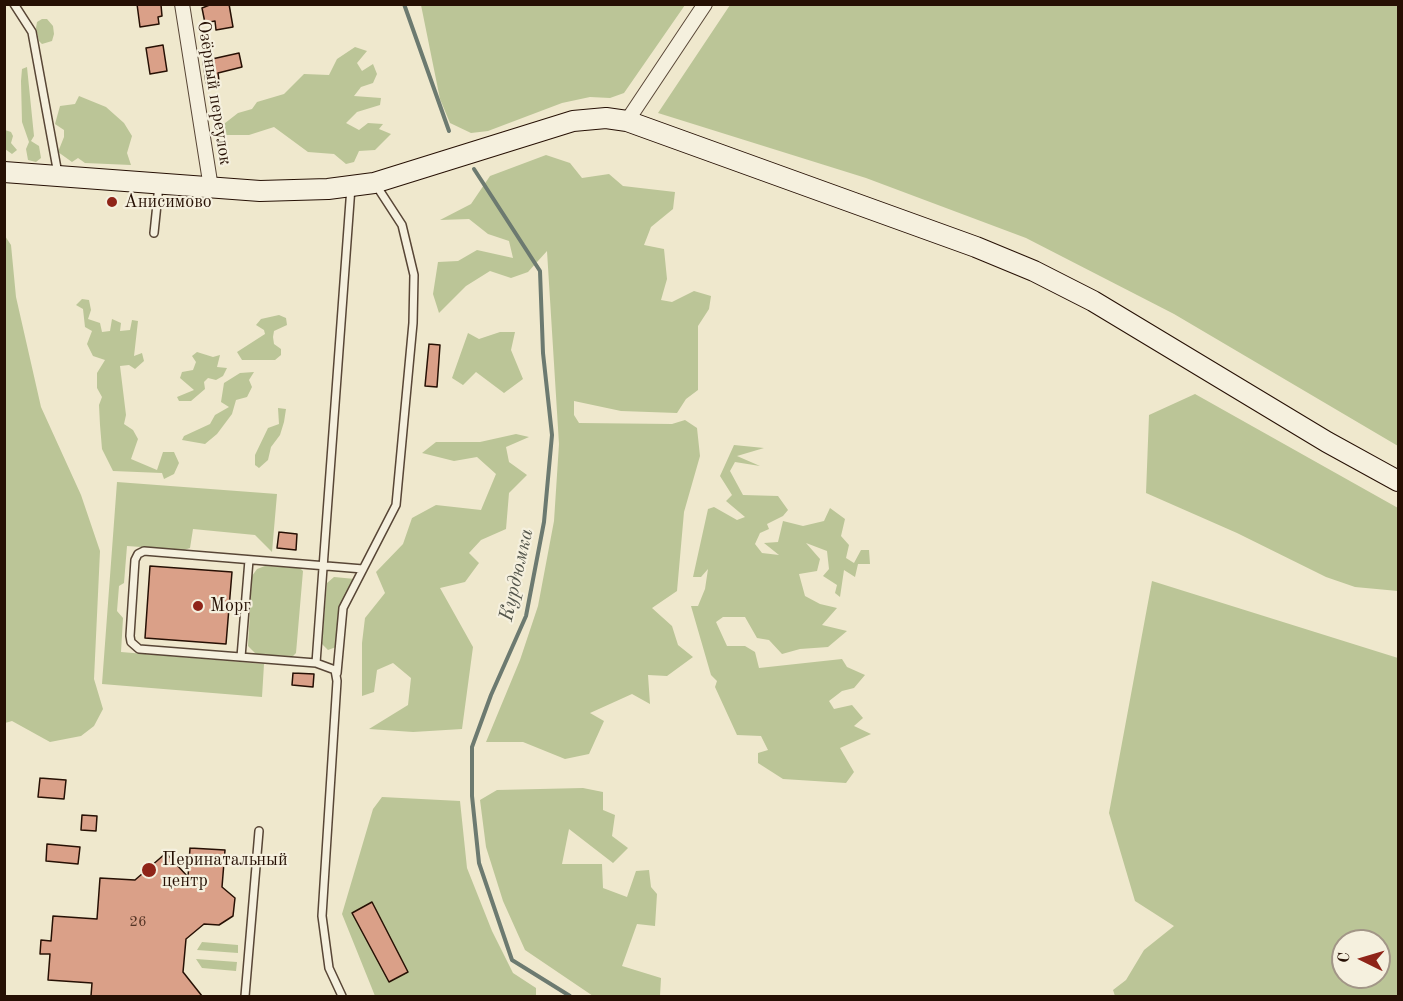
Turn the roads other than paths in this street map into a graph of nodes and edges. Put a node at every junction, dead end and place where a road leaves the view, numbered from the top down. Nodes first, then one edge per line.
1 (14, 4) edge
2 (182, 4) edge
3 (705, 4) edge
4 (627, 121) junction
5 (4, 172) edge
6 (59, 177) junction
7 (159, 183) junction
8 (374, 183) junction
9 (351, 186) junction
10 (211, 188) junction
11 (154, 233) dead end
12 (1398, 481) edge
13 (249, 560) junction
14 (322, 566) junction
15 (363, 569) junction
16 (241, 657) junction
17 (316, 663) junction
18 (336, 675) junction
19 (259, 831) dead end
20 (245, 996) edge
21 (342, 996) edge

1 - 6 lane
2 - 10 street, Озёрный переулок
3 - 4 street
4 - 8 main road
4 - 12 main road
5 - 6 main road
6 - 7 main road
7 - 10 main road
7 - 11 lane
8 - 9 main road
8 - 15 lane
9 - 10 main road
9 - 14 lane
13 - 14 lane
13 - 16 lane
13 - 16 lane
14 - 15 lane
14 - 17 lane
15 - 18 lane
16 - 17 lane
17 - 18 lane
18 - 21 lane
19 - 20 lane

